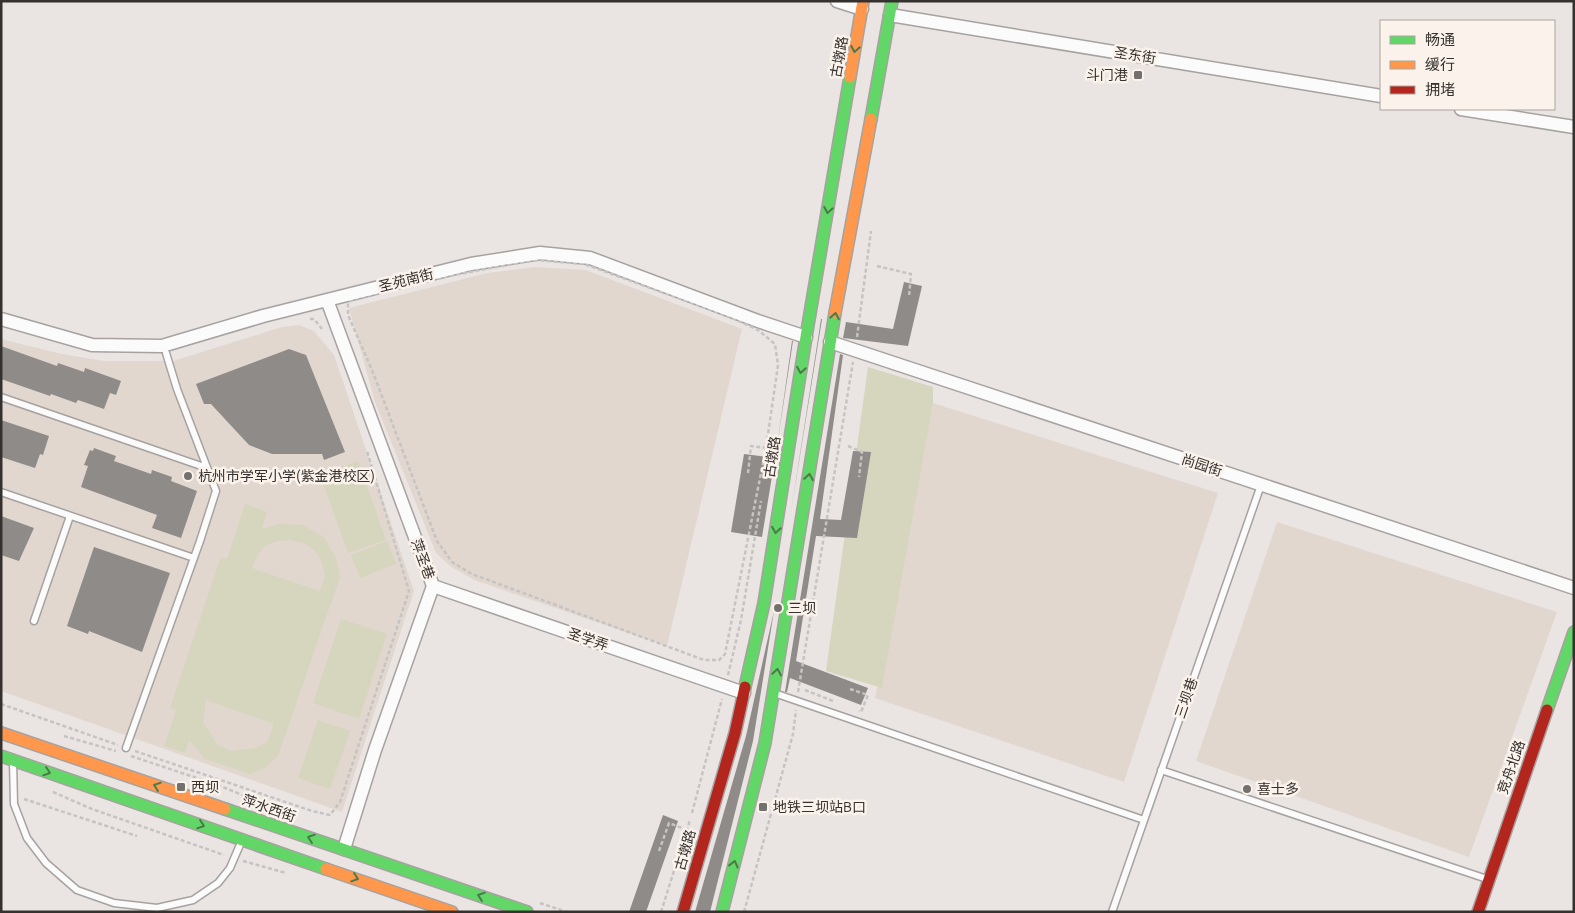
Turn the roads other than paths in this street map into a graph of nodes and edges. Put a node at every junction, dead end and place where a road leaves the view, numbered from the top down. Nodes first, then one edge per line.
1 (837, 1) edge
2 (892, 1) edge
3 (863, 5) edge
4 (890, 15) junction
5 (1380, 96) edge
6 (1467, 110) edge
7 (1574, 127) edge
8 (327, 300) junction
9 (1, 319) edge
10 (806, 337) junction
11 (830, 342) junction
12 (166, 353) dead end
13 (1, 397) edge
14 (207, 468) junction
15 (1261, 485) junction
16 (1, 492) edge
17 (70, 516) junction
18 (194, 558) junction
19 (433, 586) junction
20 (1574, 588) edge
21 (34, 621) dead end
22 (1574, 632) edge
23 (744, 692) junction
24 (773, 693) junction
25 (1, 733) edge
26 (126, 748) road end
27 (1, 756) edge
28 (13, 760) junction
29 (1161, 770) junction
30 (1144, 820) junction
31 (243, 840) junction
32 (344, 849) junction
33 (1489, 880) junction
34 (452, 912) edge
35 (528, 912) edge
36 (683, 912) edge
37 (722, 912) edge
38 (1112, 912) edge
39 (1478, 912) edge

1 - 3 street
2 - 4 main road
3 -> 10 main road, 古墩路
4 - 5 street, 圣东街
11 -> 4 main road
6 - 7 street
8 - 9 street, 圣苑南街
8 - 10 street, 圣苑南街
8 - 19 street, 萍圣巷
10 -> 23 main road, 古墩路
11 - 15 street, 尚园街
24 -> 11 main road
12 - 14 lane
13 - 14 lane
14 - 18 lane
15 - 20 street, 尚园街
15 - 29 lane, 三坝巷
16 - 17 lane
17 - 18 lane
17 - 21 lane
18 - 26 lane
19 - 23 street, 圣学弄
19 - 32 street, 萍圣巷
22 - 33 main road, 竞舟北路
23 - 36 main road, 古墩路
24 - 30 lane
37 -> 24 main road
32 -> 25 main road, 萍水西街
27 - 28 main road
28 -> 31 main road
28 - 31 lane
29 - 30 lane, 三坝巷
29 - 33 lane
30 - 38 lane, 三坝巷
31 -> 34 main road
35 -> 32 main road, 萍水西街
33 - 39 main road, 竞舟北路

